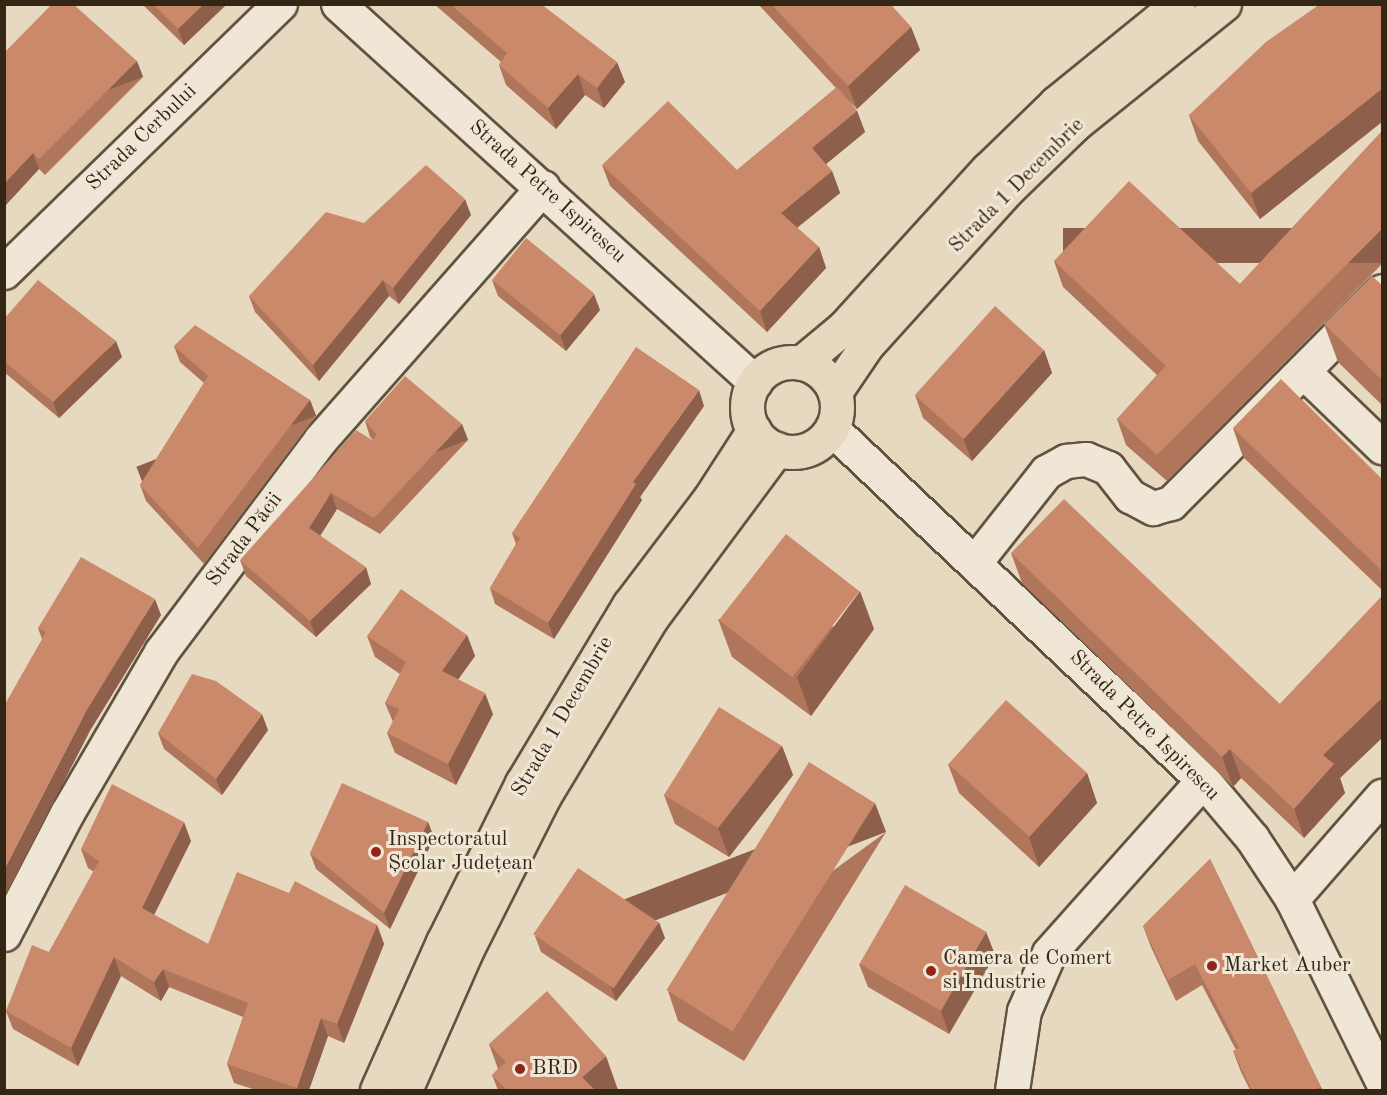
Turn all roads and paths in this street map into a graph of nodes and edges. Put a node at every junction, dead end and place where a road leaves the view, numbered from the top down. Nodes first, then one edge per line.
1 (280, 4) edge
2 (338, 4) edge
3 (1224, 4) edge
4 (1159, 10) edge
5 (543, 187) junction
6 (4, 272) edge
7 (1383, 291) edge
8 (801, 363) junction
9 (1305, 373) junction
10 (755, 382) junction
11 (835, 392) junction
12 (832, 429) junction
13 (765, 439) junction
14 (1383, 447) edge
15 (975, 562) junction
16 (1203, 780) junction
17 (1383, 796) edge
18 (1292, 899) junction
19 (4, 934) edge
20 (1383, 1081) edge
21 (377, 1090) edge
22 (405, 1090) edge
23 (1012, 1090) edge

1 - 6 street, Strada Cerbului
2 - 5 street, Strada Petre Ispirescu
3 - 11 main road, Strada 1 Decembrie
4 - 8 main road, Strada 1 Decembrie
5 - 10 street, Strada Petre Ispirescu
5 - 19 street, Strada Păcii
7 - 9 street
8 - 10 main road, Strada 1 Decembrie
8 - 11 main road
9 - 14 street
9 - 15 street
10 - 13 main road
11 - 12 main road
12 - 13 main road
12 - 15 street, Strada Petre Ispirescu
13 - 21 main road, Strada 1 Decembrie
13 - 22 main road, Strada 1 Decembrie
15 - 16 street, Strada Petre Ispirescu
16 - 18 street, Strada Petre Ispirescu
16 - 23 street
17 - 18 street
18 - 20 street, Strada Petre Ispirescu

